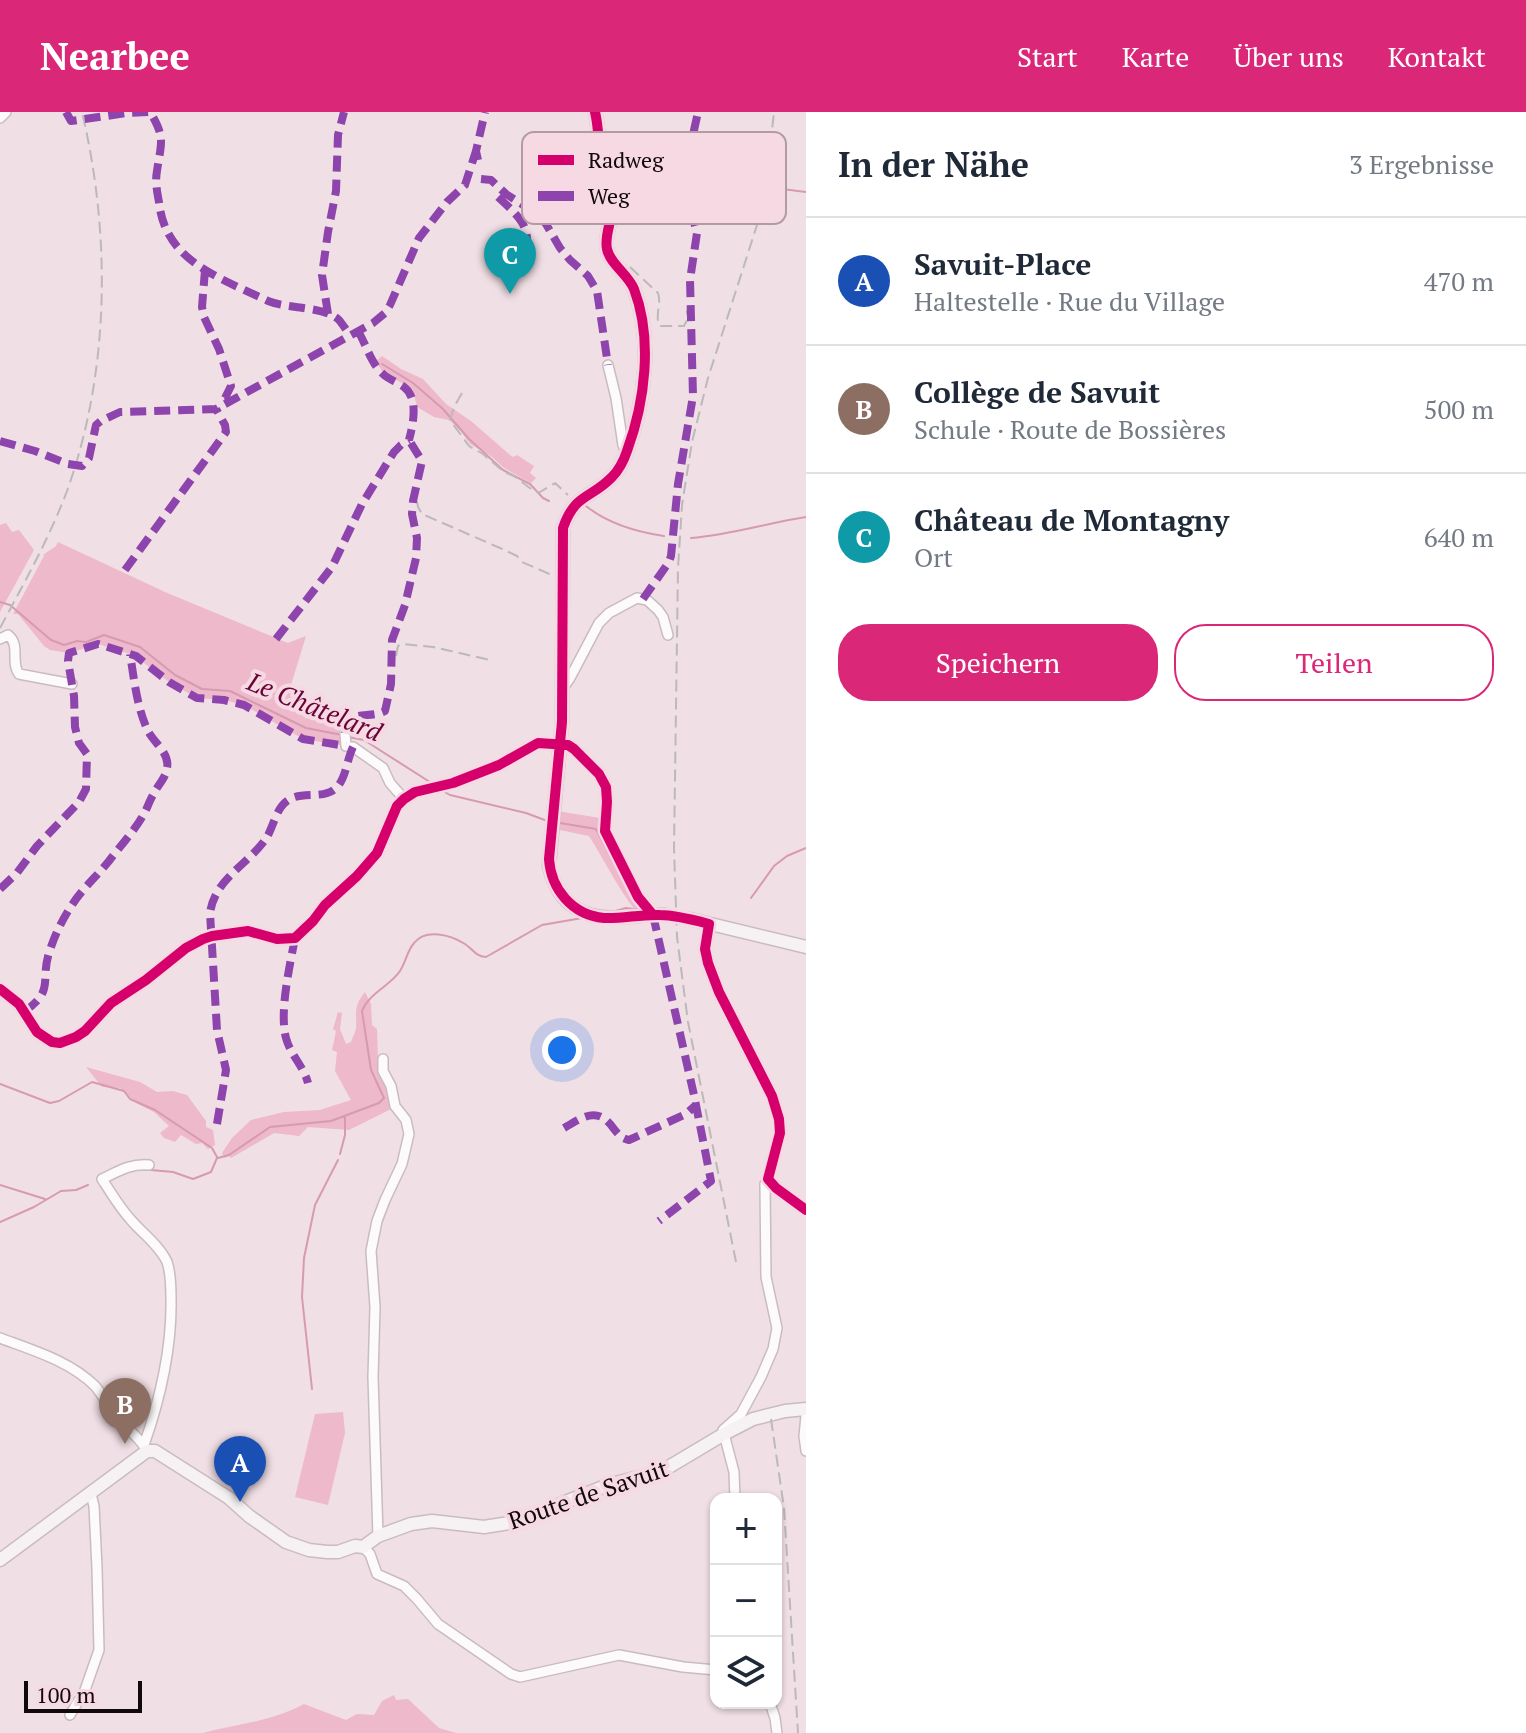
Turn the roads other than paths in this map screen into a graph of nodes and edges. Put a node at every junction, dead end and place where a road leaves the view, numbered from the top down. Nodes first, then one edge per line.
1 (6, 112) edge
2 (595, 112) edge
3 (0, 118) edge
4 (598, 132) edge
5 (610, 224) edge
6 (608, 365) dead end
7 (626, 453) junction
8 (668, 635) dead end
9 (0, 639) edge
10 (72, 684) dead end
11 (562, 690) junction
12 (345, 740) dead end
13 (559, 745) junction
14 (404, 799) junction
15 (660, 915) joint
16 (690, 919) tunnel mouth
17 (709, 924) junction
18 (806, 947) edge
19 (0, 989) edge
20 (383, 1059) dead end
21 (149, 1165) dead end
22 (768, 1179) junction
23 (806, 1210) edge
24 (0, 1338) edge
25 (806, 1409) edge
26 (806, 1416) edge
27 (724, 1434) junction
28 (145, 1448) junction
29 (806, 1451) edge
30 (735, 1493) edge
31 (91, 1494) junction
32 (378, 1536) junction
33 (363, 1547) junction
34 (0, 1560) edge
35 (710, 1669) edge
36 (771, 1709) edge
37 (70, 1715) dead end
38 (777, 1733) edge

1 - 3 street
2 - 4 street
5 - 7 street
6 - 7 street
7 - 11 street
8 - 11 street
9 - 10 street
11 - 13 street
12 - 14 street
13 - 14 street
13 - 15 street
13 - 15 street
14 - 19 street
16 - 17 street
17 - 18 street
17 - 22 street
20 - 32 street
21 - 28 street
22 - 23 street
22 - 27 street
24 - 28 street
25 - 27 street, Route de Savuit
26 - 29 street
27 - 30 street
27 - 32 street, Route de Savuit
28 - 31 street
28 - 33 street
31 - 34 street
31 - 37 street
32 - 33 street, Route de Savuit
33 - 35 street
36 - 38 street

